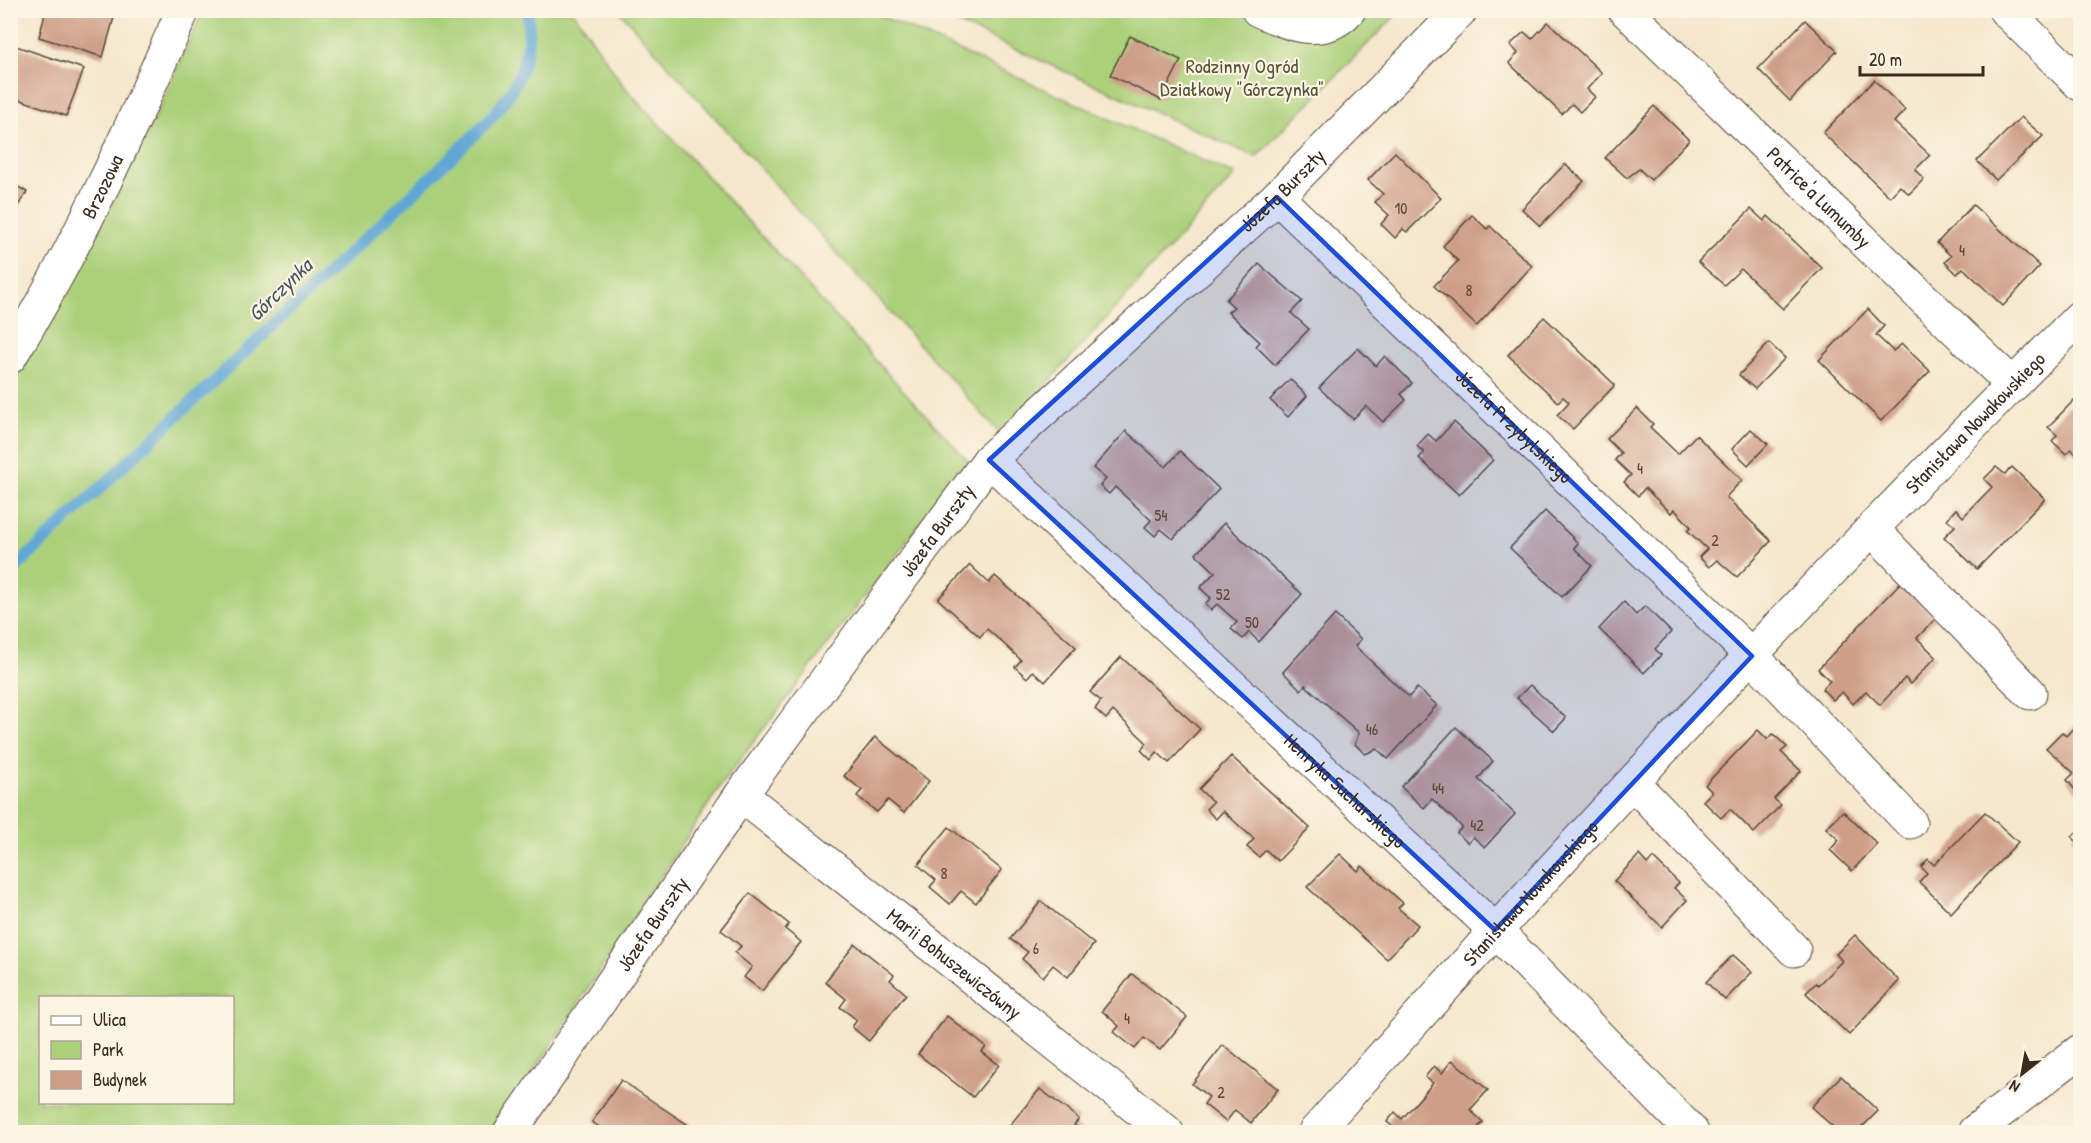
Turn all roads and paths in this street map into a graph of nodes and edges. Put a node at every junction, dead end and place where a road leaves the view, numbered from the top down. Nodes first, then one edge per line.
1 (183, 10) edge
2 (1258, 10) edge
3 (1349, 10) edge
4 (1461, 10) edge
5 (1625, 10) edge
6 (2005, 10) edge
7 (2080, 84) edge
8 (1277, 197) junction
9 (2080, 317) edge
10 (10, 357) edge
11 (2013, 385) junction
12 (989, 460) junction
13 (1873, 530) junction
14 (1752, 656) junction
15 (2030, 693) dead end
16 (1633, 783) junction
17 (741, 795) junction
18 (1910, 822) dead end
19 (1495, 930) junction
20 (1794, 950) dead end
21 (2080, 1051) edge
22 (510, 1132) edge
23 (1167, 1132) edge
24 (1315, 1132) edge
25 (1692, 1132) edge
26 (1974, 1132) edge

1 - 10 street, Brzozowa
2 - 3 street
4 - 8 street, Józefa Burszty
5 - 11 street, Patrice'a Lumumby
6 - 7 street
8 - 12 street, Józefa Burszty
8 - 14 street, Józefa Przybylskiego
9 - 11 street, Stanisława Nowakowskiego
11 - 13 street, Stanisława Nowakowskiego
12 - 17 street, Józefa Burszty
12 - 19 street, Henryka Sucharskiego
13 - 14 street, Stanisława Nowakowskiego
13 - 15 street
14 - 16 street, Stanisława Nowakowskiego
14 - 18 street
16 - 19 street, Stanisława Nowakowskiego
16 - 20 street
17 - 22 street, Józefa Burszty
17 - 23 street, Marii Bohuszewiczówny
19 - 24 street, Stanisława Nowakowskiego
19 - 25 street, Henryka Sucharskiego
21 - 26 street

